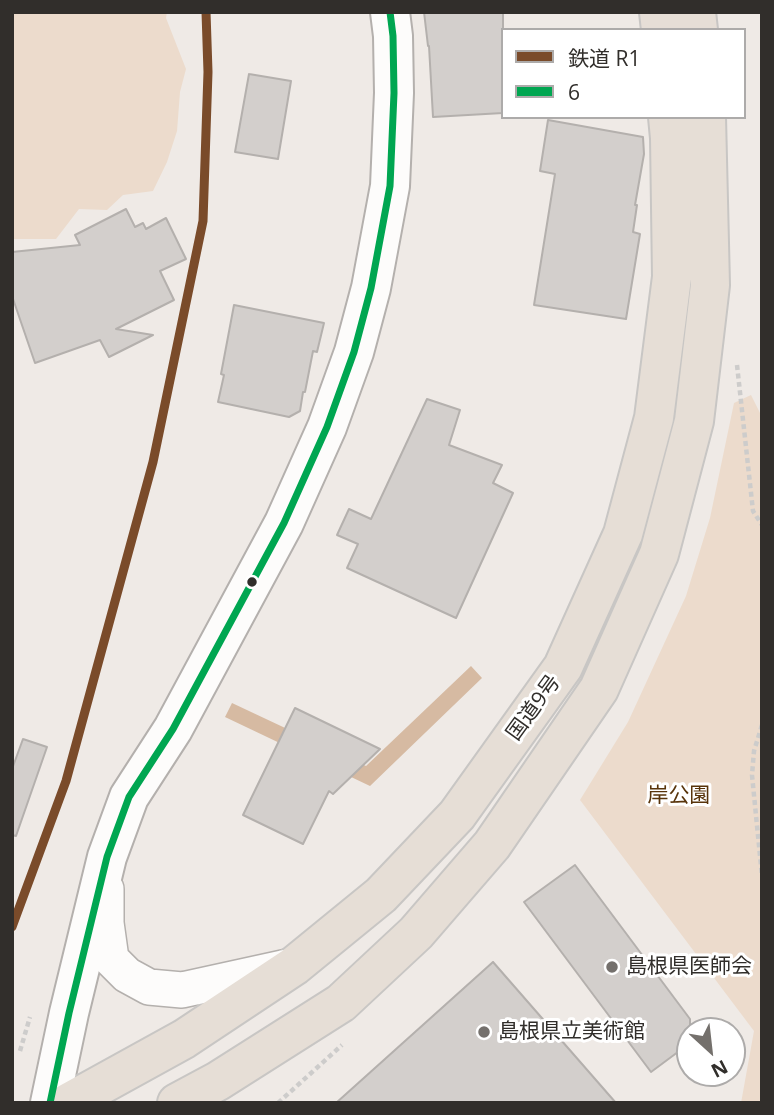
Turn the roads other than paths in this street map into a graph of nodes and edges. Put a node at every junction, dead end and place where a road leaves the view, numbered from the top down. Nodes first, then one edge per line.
1 (390, 12) edge
2 (668, 119) edge
3 (706, 119) edge
4 (107, 858) junction
5 (294, 966) junction
6 (51, 1103) edge
7 (68, 1103) edge
8 (178, 1103) edge

1 - 4 street
2 - 5 highway, 国道9号
3 - 8 highway, 国道9号
4 - 5 street
4 - 6 street
5 - 7 highway, 国道9号

